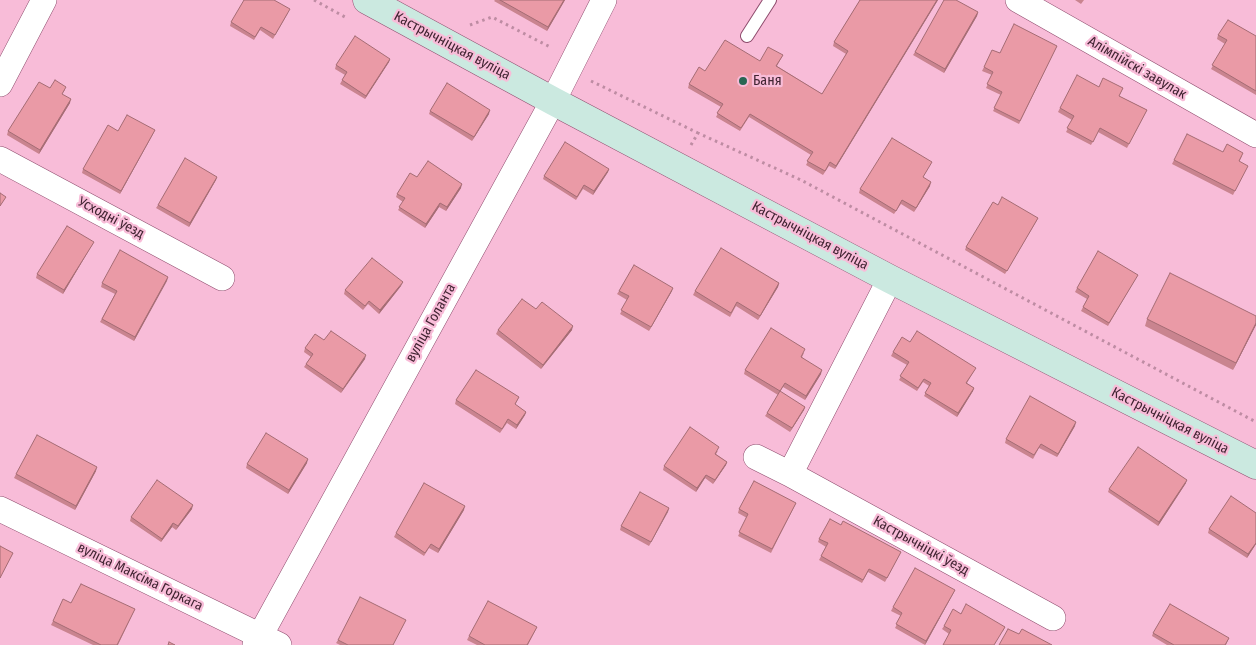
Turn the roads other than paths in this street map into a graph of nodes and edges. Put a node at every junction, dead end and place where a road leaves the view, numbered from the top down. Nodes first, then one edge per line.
1 (44, 0) edge
2 (367, 0) edge
3 (604, 0) edge
4 (770, 0) edge
5 (1018, 0) edge
6 (747, 36) dead end
7 (0, 84) edge
8 (553, 101) junction
9 (1256, 136) edge
10 (0, 159) edge
11 (222, 278) dead end
12 (890, 279) junction
13 (756, 457) dead end
14 (1256, 465) edge
15 (790, 474) junction
16 (0, 509) edge
17 (1053, 618) dead end
18 (265, 642) edge

1 - 7 street
2 - 8 street, Кастрычніцкая вуліца
3 - 8 street, вуліца Голанта
4 - 6 lane
5 - 9 street, Алімпійскі завулак
8 - 12 street, Кастрычніцкая вуліца
8 - 18 street, вуліца Голанта
10 - 11 street, Усходні ўезд
12 - 14 street, Кастрычніцкая вуліца
12 - 15 street
13 - 15 street, Кастрычніцкі ўезд
15 - 17 street, Кастрычніцкі ўезд
16 - 18 street, вуліца Максіма Горкага

